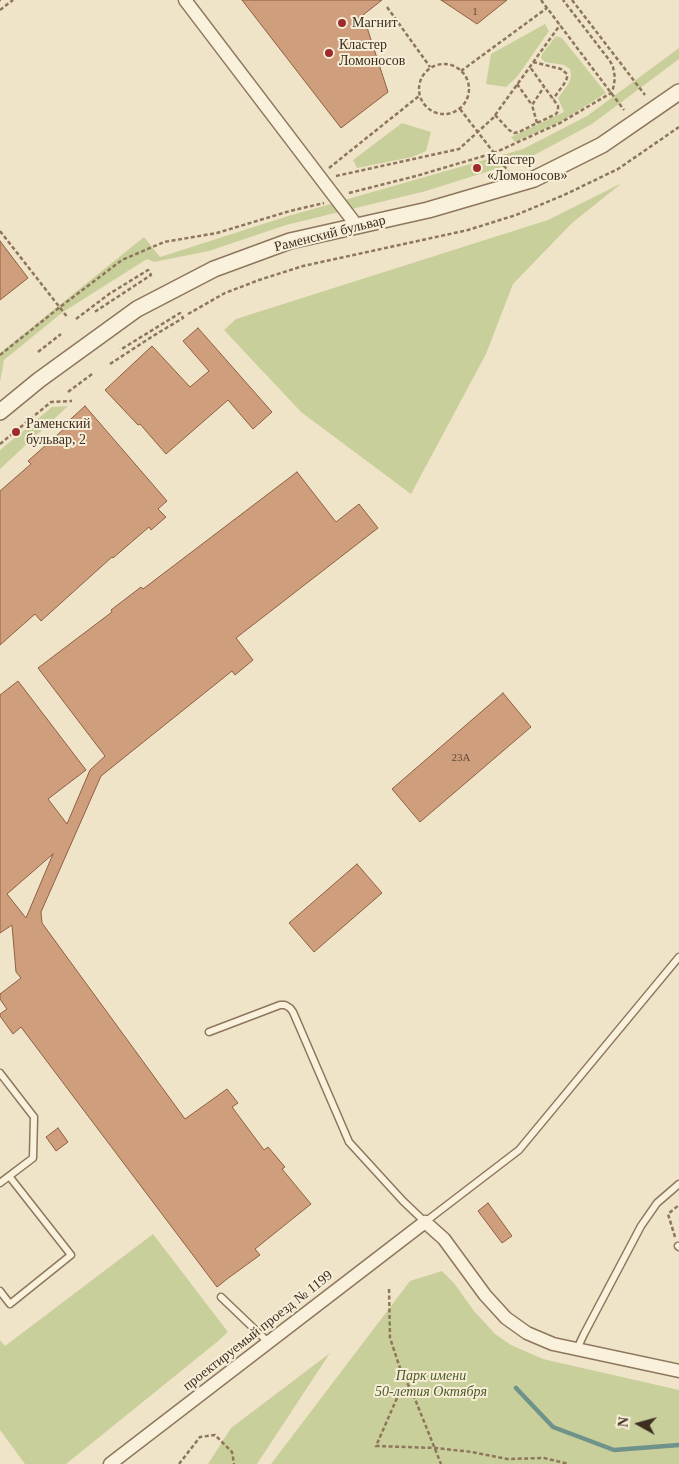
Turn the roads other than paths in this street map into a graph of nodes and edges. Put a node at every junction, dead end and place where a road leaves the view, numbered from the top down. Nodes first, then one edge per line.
1 (185, 0) edge
2 (679, 92) edge
3 (357, 226) junction
4 (0, 412) edge
5 (679, 957) edge
6 (209, 1032) dead end
7 (0, 1073) edge
8 (9, 1176) junction
9 (0, 1183) edge
10 (679, 1184) edge
11 (425, 1222) junction
12 (0, 1291) edge
13 (221, 1297) dead end
14 (268, 1342) junction
15 (577, 1349) junction
16 (679, 1371) edge
17 (110, 1464) edge

1 - 3 street
2 - 3 street, Раменский бульвар
3 - 4 street, Раменский бульвар
5 - 11 lane
6 - 11 lane
7 - 8 lane
8 - 9 lane
8 - 12 lane
10 - 15 lane
11 - 14 street, проектируемый проезд № 1199
11 - 15 street
13 - 14 lane
14 - 17 street, проектируемый проезд № 1199
15 - 16 street

